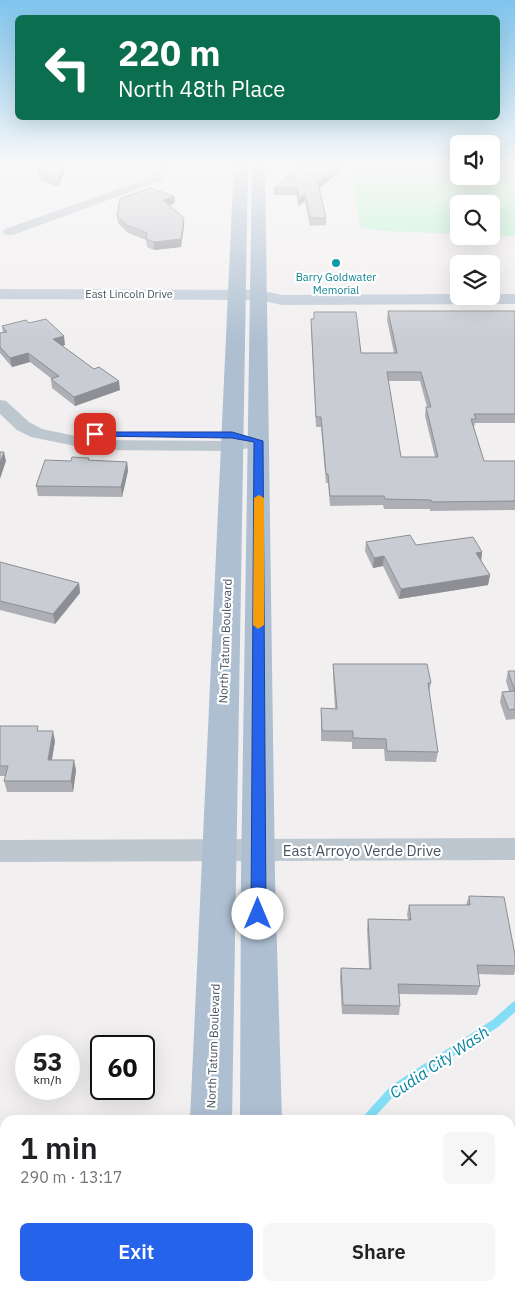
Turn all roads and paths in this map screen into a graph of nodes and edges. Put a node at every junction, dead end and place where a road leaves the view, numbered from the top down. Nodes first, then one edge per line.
1 (33, 223) edge
2 (244, 223) edge
3 (253, 223) edge
4 (9, 232) dead end
5 (450, 290) edge
6 (500, 290) edge
7 (515, 290) edge
8 (0, 294) edge
9 (248, 295) junction
10 (515, 300) edge
11 (0, 405) edge
12 (6, 418) edge
13 (241, 440) junction
14 (515, 849) edge
15 (218, 850) junction
16 (258, 850) junction
17 (0, 851) edge
18 (210, 1115) edge
19 (261, 1115) edge

1 - 4 street
2 - 9 main road, North Tatum Boulevard
3 - 9 main road, North Tatum Boulevard
5 - 9 main road, East Lincoln Drive
6 - 7 main road
8 - 9 main road, East Lincoln Drive
9 - 10 main road, East Lincoln Drive
9 - 13 main road, North Tatum Boulevard
11 - 12 street
12 - 13 street
13 - 15 main road, North Tatum Boulevard
13 - 16 main road, North Tatum Boulevard
14 - 16 street, East Arroyo Verde Drive
15 - 16 street, East Arroyo Verde Drive
15 - 17 street, East Arroyo Verde Drive
15 - 18 main road, North Tatum Boulevard
16 - 19 main road, North Tatum Boulevard

